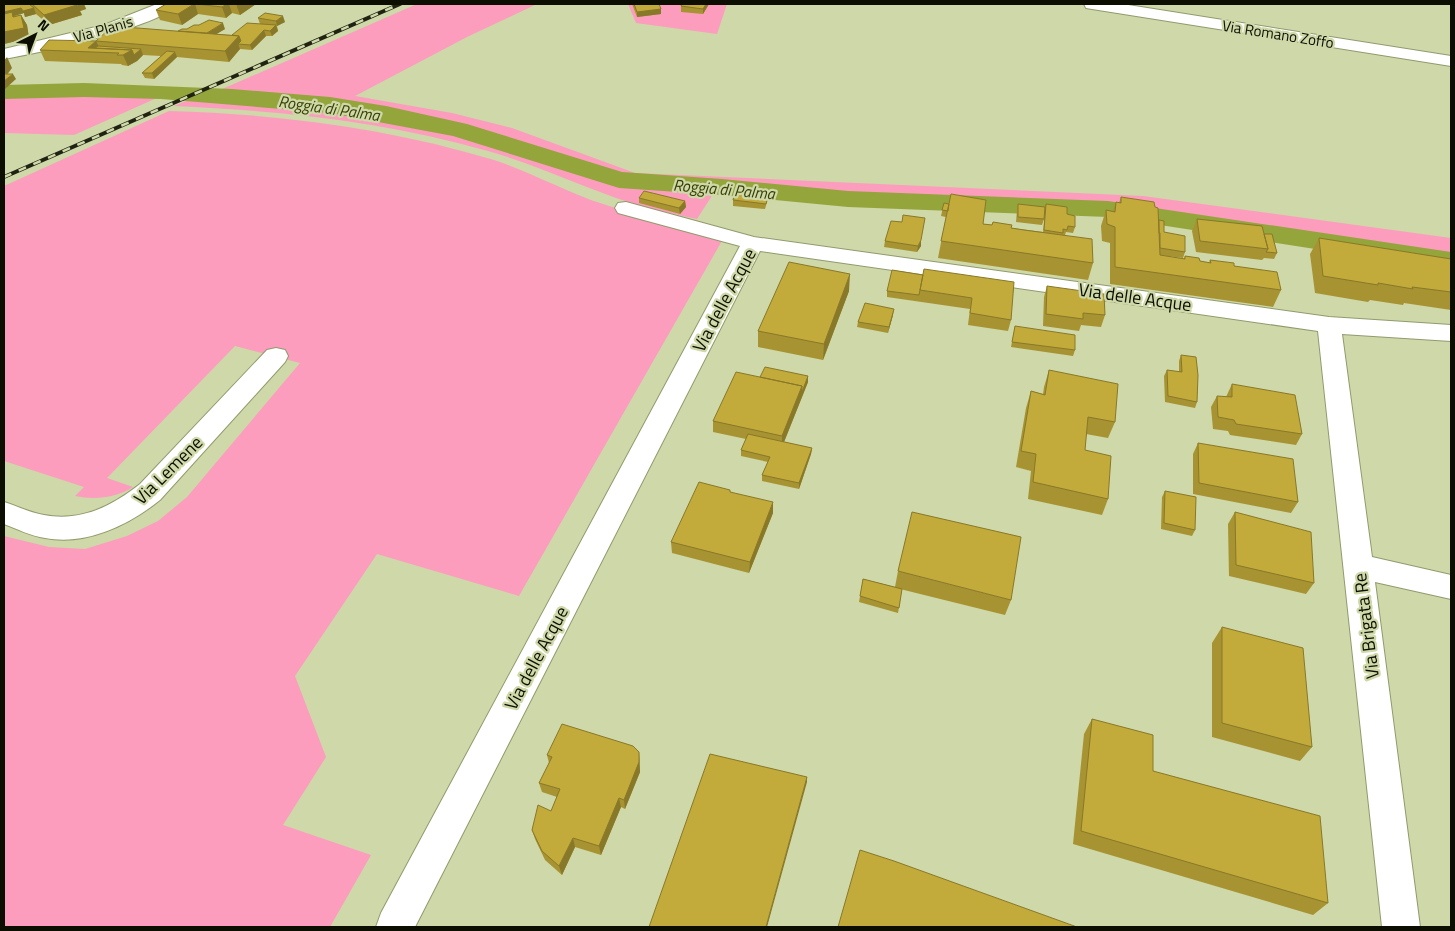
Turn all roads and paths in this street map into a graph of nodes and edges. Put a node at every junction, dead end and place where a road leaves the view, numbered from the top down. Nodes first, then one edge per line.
1 (170, 4) edge
2 (1098, 4) edge
3 (4, 54) edge
4 (1451, 61) edge
5 (626, 208) dead end
6 (753, 242) junction
7 (1329, 325) junction
8 (1451, 333) edge
9 (276, 356) dead end
10 (4, 513) edge
11 (1359, 566) junction
12 (1451, 587) edge
13 (395, 927) edge
14 (1401, 927) edge

1 - 3 street, Via Planis
2 - 4 street, Via Romano Zoffo
5 - 6 street
6 - 7 street, Via delle Acque
6 - 13 street, Via delle Acque
7 - 8 street, Via delle Acque
7 - 11 street, Via Brigata Re
9 - 10 street, Via Lemene
11 - 12 street
11 - 14 street, Via Brigata Re

